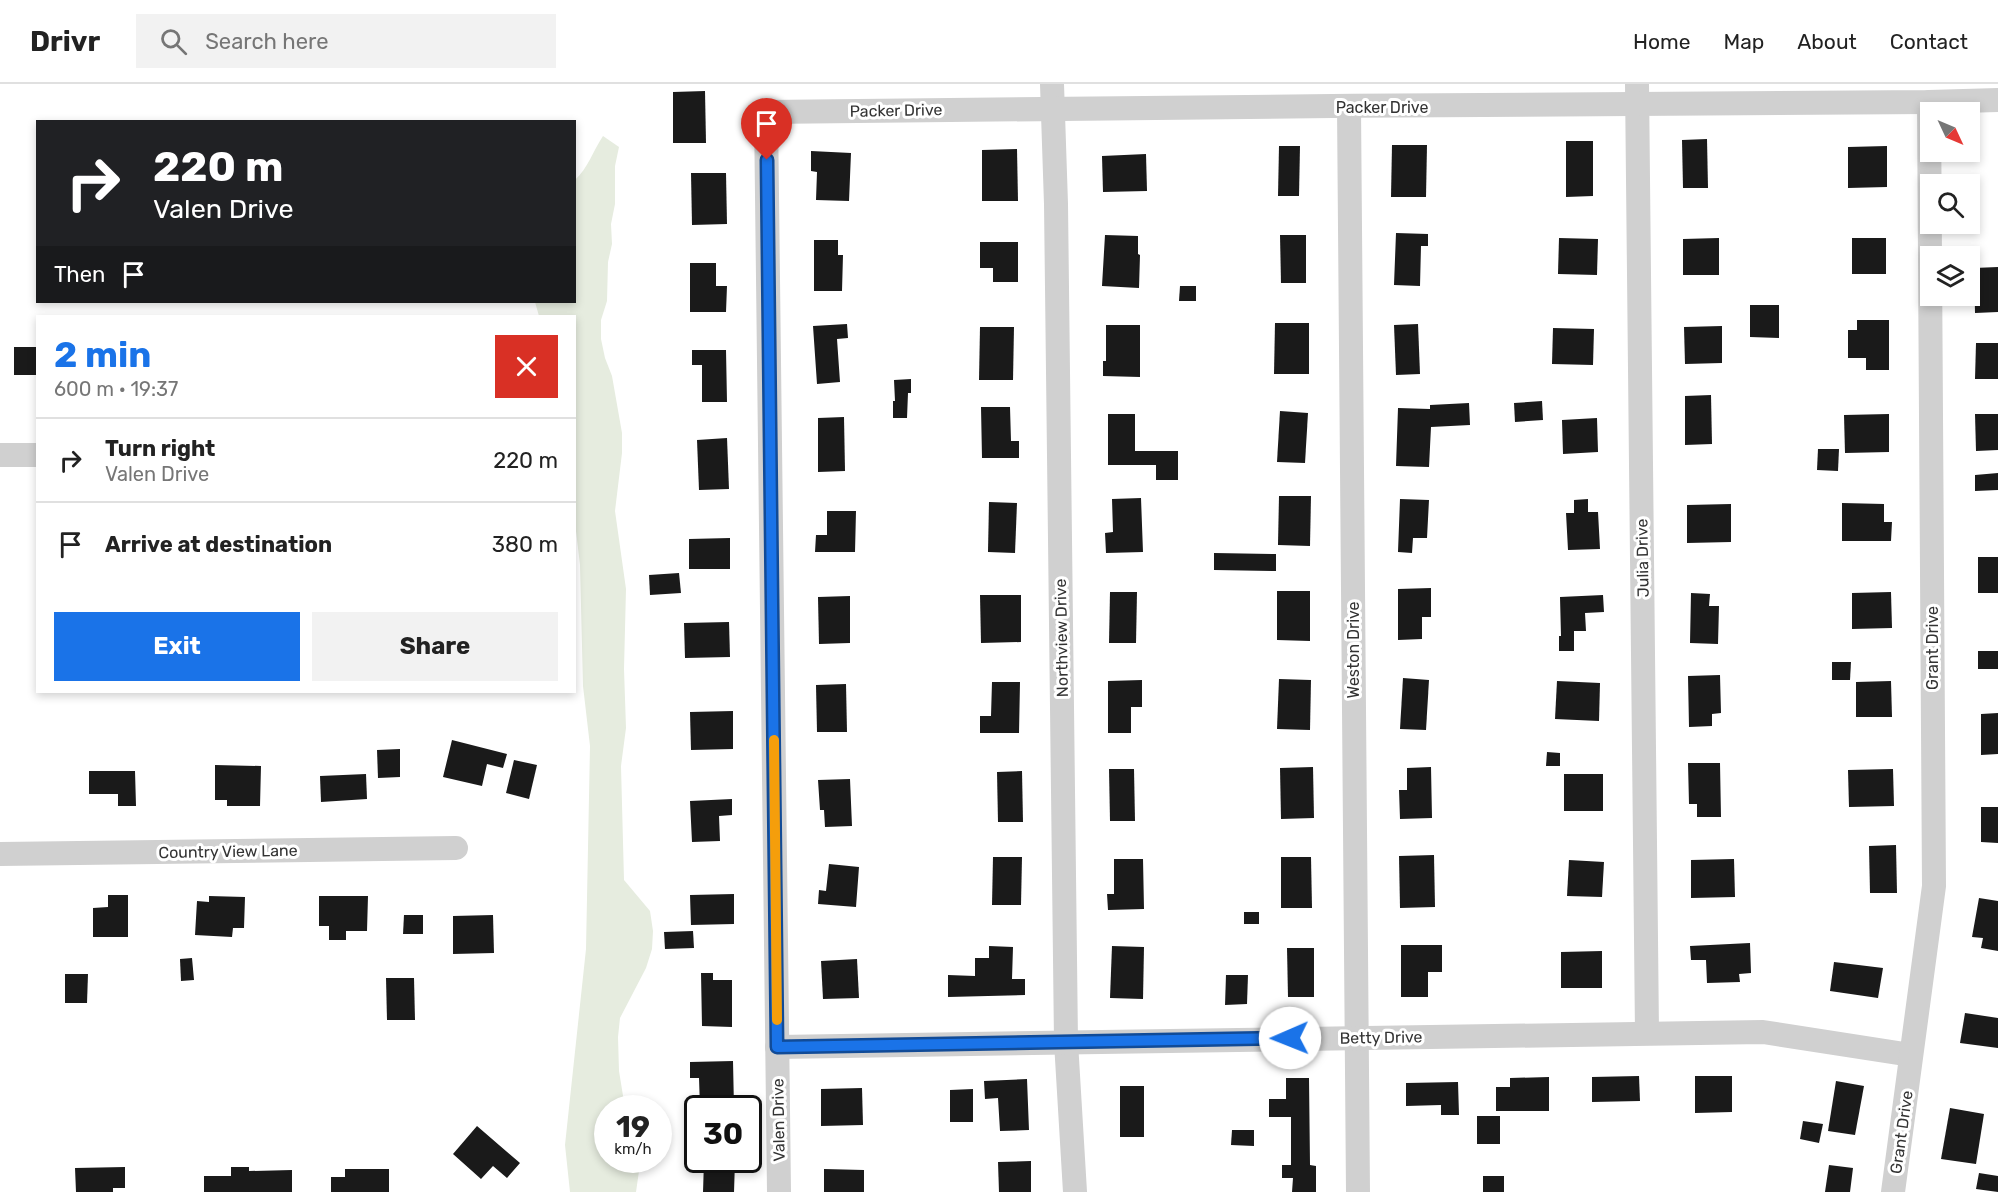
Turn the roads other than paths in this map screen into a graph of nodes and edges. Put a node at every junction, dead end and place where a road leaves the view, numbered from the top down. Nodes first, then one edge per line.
1 (1637, 94) edge
2 (1053, 96) edge
3 (1998, 100) edge
4 (1929, 102) joint
5 (1349, 107) junction
6 (766, 112) joint
7 (1929, 162) edge
8 (0, 455) edge
9 (36, 455) edge
10 (456, 848) dead end
11 (0, 854) edge
12 (1647, 1033) junction
13 (1357, 1037) junction
14 (1066, 1042) junction
15 (777, 1047) junction
16 (1911, 1055) junction
17 (779, 1192) edge
18 (1075, 1192) edge
19 (1358, 1192) edge
20 (1893, 1192) edge

1 - 4 street, Packer Drive
1 - 5 street, Packer Drive
1 - 12 street, Julia Drive
2 - 5 street, Packer Drive
2 - 6 street, Packer Drive
2 - 14 street, Northview Drive
3 - 4 street, Packer Drive
5 - 13 street, Weston Drive
6 - 15 street, Valen Drive
7 - 16 street, Grant Drive
8 - 9 street
10 - 11 street, Country View Lane
12 - 13 street, Betty Drive
12 - 16 street, Betty Drive
13 - 14 street, Betty Drive
13 - 19 street, Weston Drive
14 - 15 street, Betty Drive
14 - 18 street, Northview Drive
15 - 17 street, Valen Drive
16 - 20 street, Grant Drive

